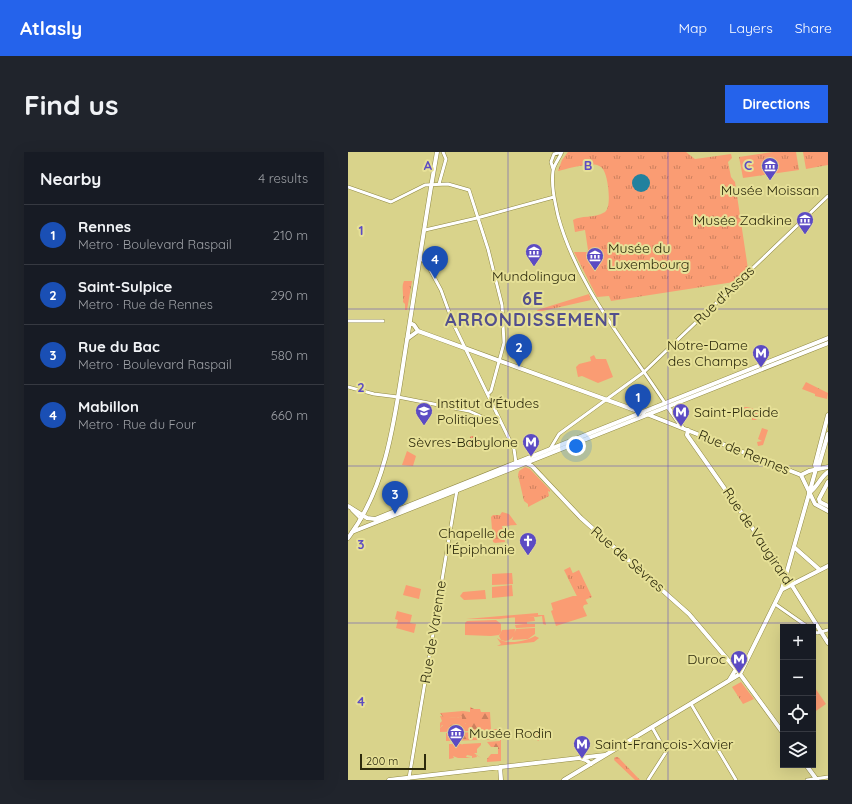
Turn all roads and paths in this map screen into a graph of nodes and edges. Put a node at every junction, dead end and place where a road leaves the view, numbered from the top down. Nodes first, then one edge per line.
1 (437, 152) edge
2 (443, 152) edge
3 (562, 152) edge
4 (553, 169) junction
5 (439, 184) junction
6 (432, 185) junction
7 (348, 186) edge
8 (828, 196) edge
9 (554, 197) junction
10 (477, 218) junction
11 (425, 230) junction
12 (420, 258) junction
13 (348, 321) edge
14 (383, 321) dead end
15 (412, 324) junction
16 (418, 331) junction
17 (828, 338) edge
18 (407, 339) junction
19 (828, 343) edge
20 (464, 348) junction
21 (500, 361) junction
22 (644, 372) junction
23 (348, 387) edge
24 (488, 395) junction
25 (398, 397) junction
26 (605, 399) junction
27 (665, 403) junction
28 (668, 407) junction
29 (641, 412) junction
30 (649, 415) junction
31 (828, 415) edge
32 (676, 418) junction
33 (501, 422) junction
34 (675, 424) junction
35 (683, 428) junction
36 (688, 430) junction
37 (828, 434) edge
38 (550, 452) junction
39 (516, 454) junction
40 (821, 458) junction
41 (524, 462) junction
42 (516, 465) junction
43 (827, 467) edge
44 (816, 469) junction
45 (828, 472) edge
46 (800, 475) junction
47 (828, 482) edge
48 (458, 486) junction
49 (457, 492) junction
50 (810, 493) junction
51 (828, 506) edge
52 (349, 507) edge
53 (828, 511) edge
54 (362, 517) junction
55 (352, 532) junction
56 (348, 538) edge
57 (794, 547) junction
58 (828, 565) edge
59 (819, 569) junction
60 (786, 576) junction
61 (791, 584) junction
62 (782, 589) junction
63 (775, 604) junction
64 (804, 624) edge
65 (828, 630) edge
66 (822, 631) junction
67 (816, 632) edge
68 (828, 643) edge
69 (745, 663) junction
70 (736, 669) junction
71 (740, 674) junction
72 (730, 680) junction
73 (691, 704) junction
74 (652, 728) junction
75 (782, 732) edge
76 (605, 755) junction
77 (580, 758) junction
78 (591, 764) junction
79 (500, 767) junction
80 (808, 768) edge
81 (828, 777) edge
82 (409, 778) junction
83 (389, 780) edge
84 (501, 780) edge
85 (564, 780) edge
86 (648, 780) edge
87 (736, 780) edge
88 (807, 780) edge
89 (816, 780) edge

1 - 6 main road
2 - 5 street
3 - 4 street
3 - 4 street
4 - 9 street
5 - 6 street
5 - 10 street
6 - 7 street
6 - 11 main road
8 - 22 street, Rue d'Assas
9 - 10 street
9 - 22 street
10 - 11 street
10 - 21 street
11 - 12 main road
12 - 15 main road
12 - 20 street, Rue de Sèvres
13 - 14 street
15 - 16 main road
15 - 18 main road
16 - 18 main road
16 - 20 main road, Rue de Rennes
17 - 27 main road
18 - 25 main road
19 - 28 main road
20 - 21 main road, Rue de Rennes
20 - 24 street, Rue de Sèvres
21 - 24 street
21 - 26 main road, Rue de Rennes
22 - 26 street, Rue d'Assas
22 - 27 street
23 - 25 street
24 - 33 street, Rue de Sèvres
25 - 33 street
25 - 54 main road
26 - 29 main road, Rue de Rennes
26 - 38 street, Rue d'Assas
27 - 28 main road
27 - 29 main road
28 - 30 main road
28 - 32 main road
29 - 30 main road, Rue de Rennes
29 - 38 main road
30 - 34 main road, Rue de Rennes
30 - 38 main road
31 - 44 main road
32 - 34 main road
32 - 35 main road
33 - 39 street, Rue de Sèvres
34 - 35 main road, Rue de Rennes
35 - 36 main road, Rue de Rennes
36 - 46 main road, Rue de Rennes
36 - 60 main road, Rue de Vaugirard
37 - 40 main road
38 - 41 main road
39 - 41 street, Rue de Sèvres
39 - 42 street, Rue de Sèvres
40 - 43 main road
40 - 44 main road
41 - 42 main road
41 - 70 main road, Rue de Sèvres
42 - 48 main road
42 - 49 main road
43 - 44 main road
43 - 45 main road
44 - 46 main road
44 - 50 main road
45 - 50 main road
46 - 50 main road
47 - 51 main road
48 - 49 street, Rue de Varenne
48 - 54 main road
49 - 55 main road
49 - 82 street, Rue de Varenne
50 - 53 main road
50 - 57 main road
52 - 54 main road
54 - 55 main road
55 - 56 main road
57 - 59 main road
57 - 60 main road
58 - 59 main road
59 - 61 main road
60 - 61 main road, Rue de Vaugirard
60 - 62 main road
61 - 62 main road
61 - 66 main road, Rue de Vaugirard
62 - 63 main road
63 - 64 street
63 - 69 main road
65 - 66 street
66 - 67 street
66 - 68 main road, Rue de Vaugirard
69 - 70 main road
69 - 71 main road
70 - 71 main road, Rue de Sèvres
70 - 72 main road
71 - 72 main road
71 - 75 main road
72 - 73 main road
73 - 74 main road
73 - 87 street
74 - 76 main road
74 - 86 street
76 - 77 main road
76 - 78 main road
77 - 78 main road
77 - 79 main road
78 - 85 main road
79 - 82 main road
79 - 84 main road
80 - 89 main road
81 - 89 street
82 - 83 main road
88 - 89 street

